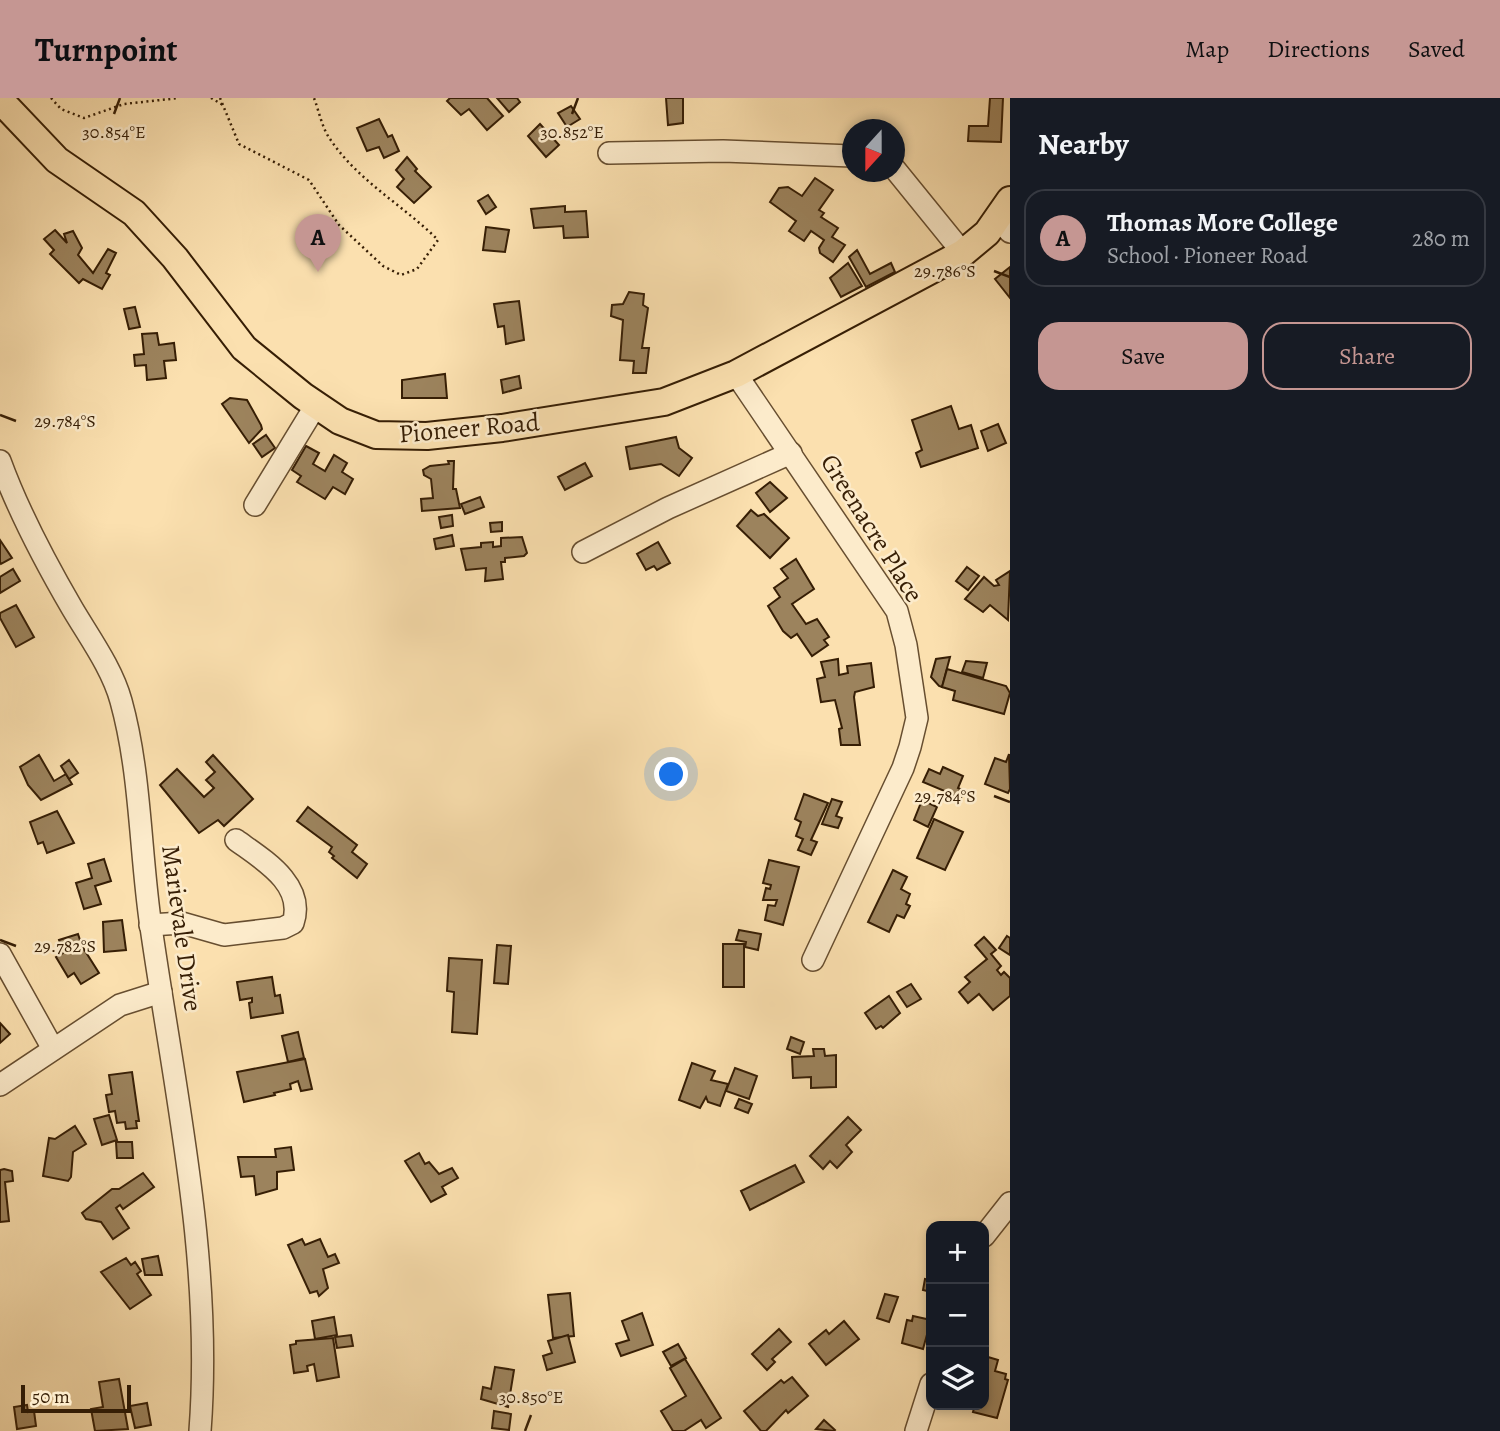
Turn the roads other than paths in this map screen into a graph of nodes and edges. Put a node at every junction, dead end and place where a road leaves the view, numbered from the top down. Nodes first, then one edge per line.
1 (0, 100) edge
2 (609, 153) dead end
3 (842, 156) edge
4 (905, 182) edge
5 (1006, 217) edge
6 (963, 253) junction
7 (736, 374) junction
8 (316, 405) junction
9 (791, 453) junction
10 (0, 461) edge
11 (255, 505) dead end
12 (583, 552) dead end
13 (236, 839) dead end
14 (150, 925) junction
15 (0, 954) edge
16 (813, 960) dead end
17 (156, 963) junction
18 (161, 992) junction
19 (127, 1003) junction
20 (53, 1049) junction
21 (0, 1085) edge
22 (1010, 1203) edge
23 (989, 1230) edge
24 (926, 1400) edge
25 (200, 1431) edge
26 (916, 1431) edge

1 - 8 main road, Pioneer Road
2 - 3 street
4 - 6 street
5 - 6 main road, Pioneer Road
6 - 7 main road, Pioneer Road
7 - 8 main road, Pioneer Road
7 - 9 street, Greenacre Place
8 - 11 street
9 - 12 street
9 - 16 street, Greenacre Place
10 - 14 street, Marievale Drive
13 - 14 street
14 - 17 street, Marievale Drive
15 - 20 street
17 - 18 street, Marievale Drive
17 - 19 street
18 - 19 street
18 - 25 street, Marievale Drive
19 - 20 street
20 - 21 street
22 - 23 street
24 - 26 street

